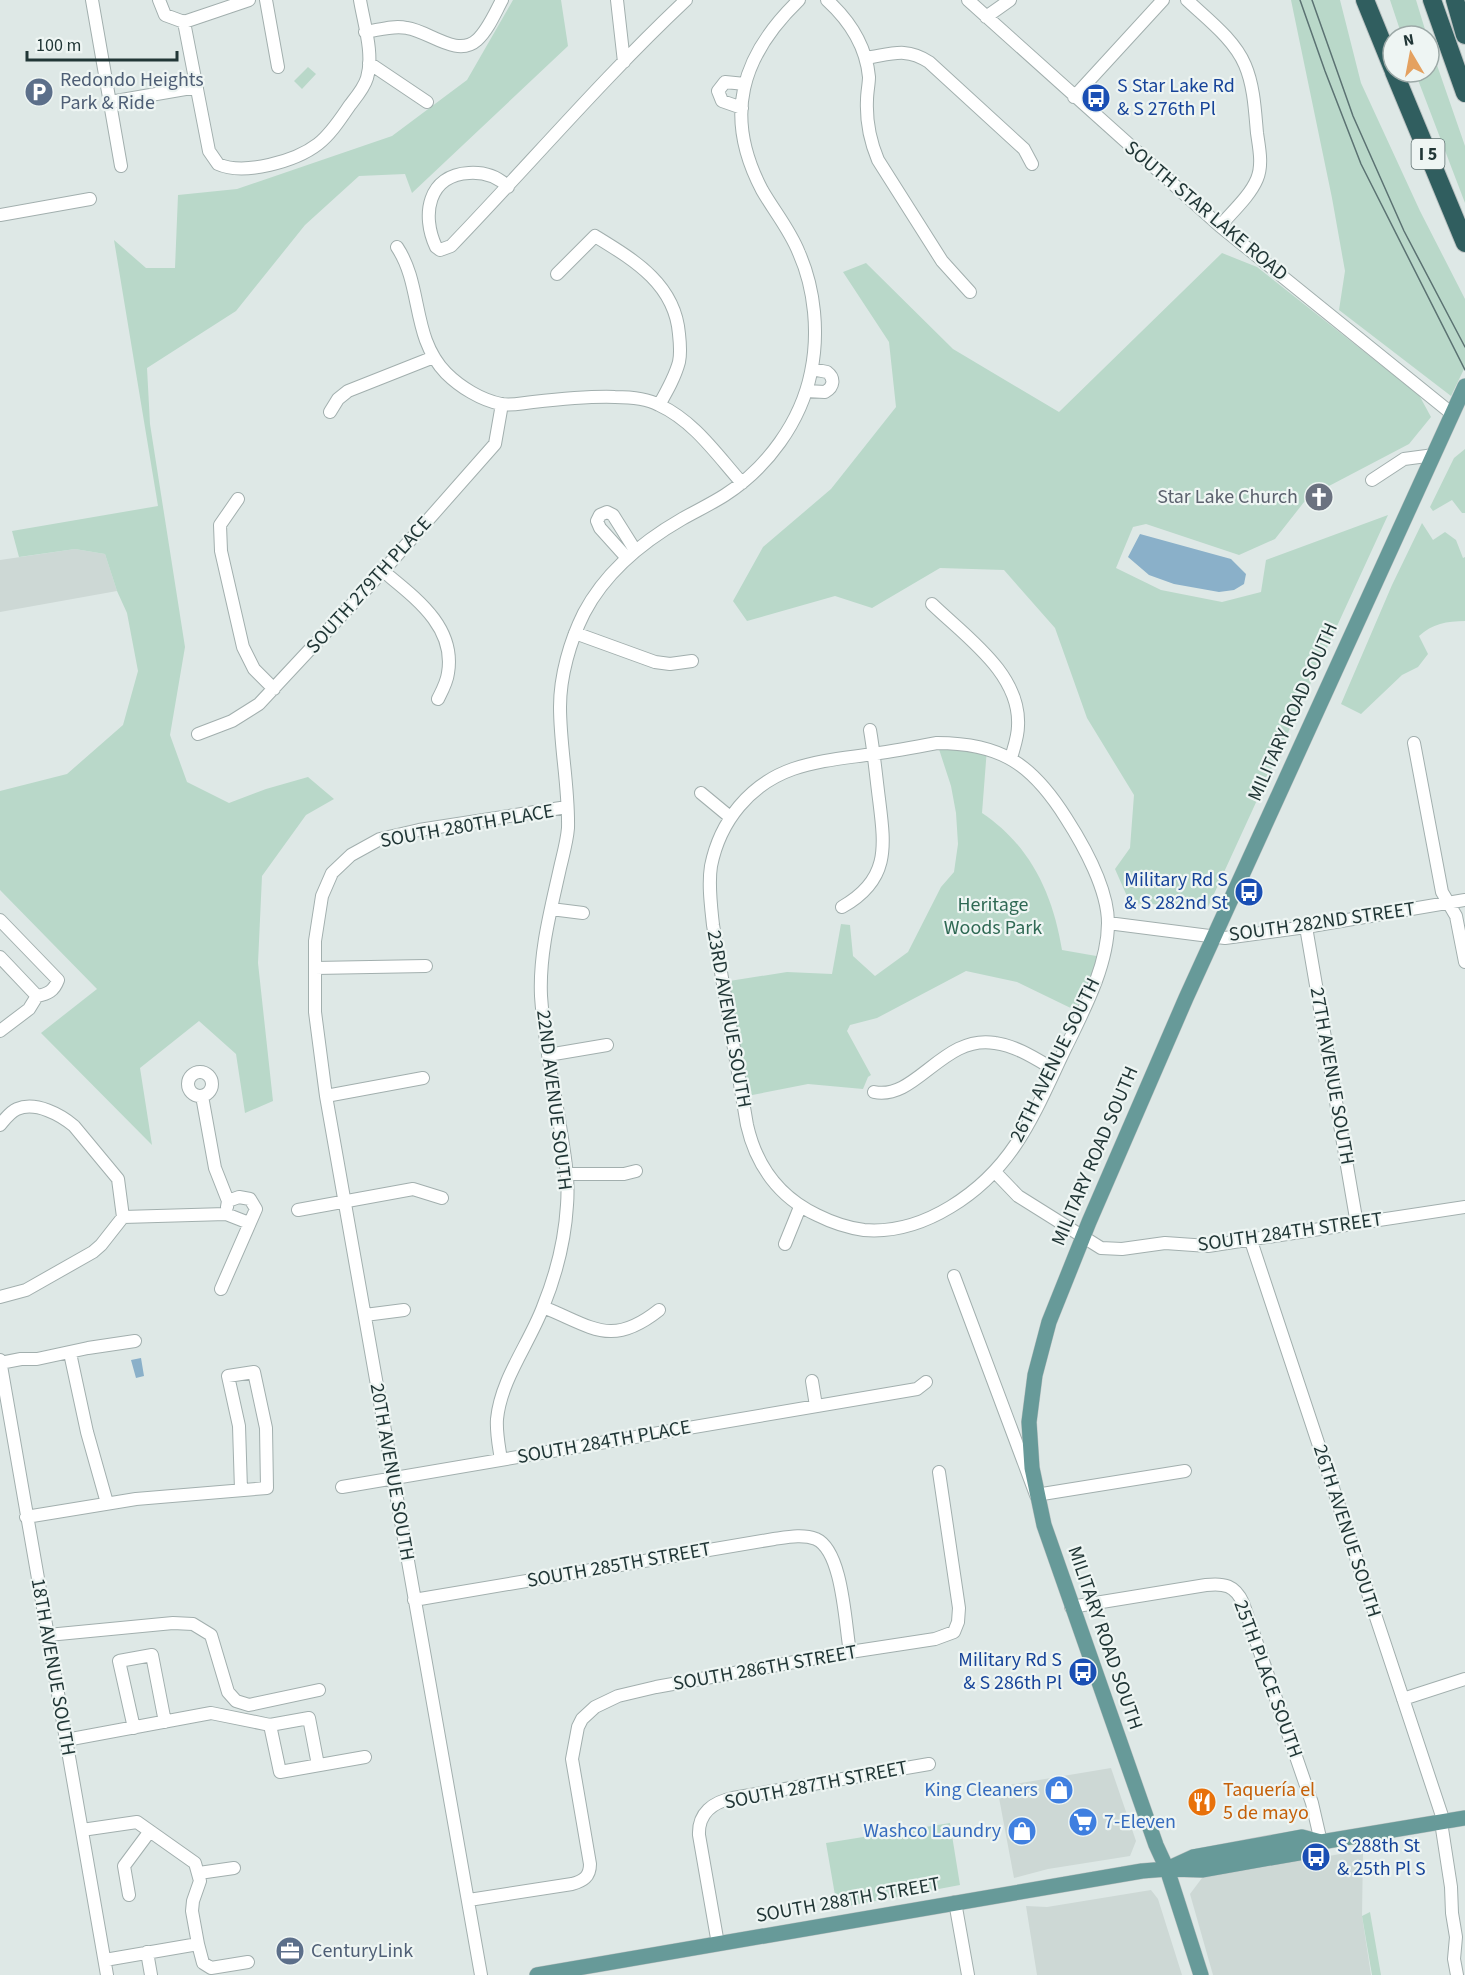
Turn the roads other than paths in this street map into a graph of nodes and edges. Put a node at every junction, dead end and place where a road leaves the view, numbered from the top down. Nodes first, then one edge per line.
1 (92, 0) edge
2 (159, 0) edge
3 (249, 0) edge
4 (266, 0) edge
5 (360, 0) edge
6 (502, 0) edge
7 (617, 0) edge
8 (686, 0) edge
9 (799, 0) edge
10 (827, 0) edge
11 (968, 0) edge
12 (1010, 0) edge
13 (1163, 0) edge
14 (1187, 0) edge
15 (1365, 0) edge
16 (1372, 0) edge
17 (1432, 0) edge
18 (1455, 0) edge
19 (217, 5) edge
20 (987, 17) junction
21 (184, 22) junction
22 (1381, 30) edge
23 (365, 32) junction
24 (1465, 35) edge
25 (1381, 40) edge
26 (866, 58) junction
27 (624, 62) junction
28 (369, 63) junction
29 (278, 67) dead end
30 (745, 84) junction
31 (1399, 84) edge
32 (197, 87) junction
33 (1465, 93) edge
34 (1074, 97) junction
35 (110, 102) junction
36 (427, 102) dead end
37 (742, 108) junction
38 (1032, 164) dead end
39 (121, 166) dead end
40 (508, 187) junction
41 (90, 199) dead end
42 (0, 215) edge
43 (1220, 226) junction
44 (1465, 243) edge
45 (397, 247) dead end
46 (557, 273) dead end
47 (970, 292) dead end
48 (434, 357) junction
49 (812, 369) junction
50 (1465, 386) edge
51 (806, 391) junction
52 (502, 404) junction
53 (659, 405) junction
54 (330, 412) dead end
55 (1452, 413) junction
56 (1434, 455) junction
57 (1372, 480) dead end
58 (742, 483) junction
59 (237, 499) dead end
60 (383, 571) junction
61 (932, 604) dead end
62 (575, 633) junction
63 (692, 661) dead end
64 (274, 689) junction
65 (438, 699) dead end
66 (870, 730) dead end
67 (198, 734) dead end
68 (1414, 743) dead end
69 (874, 754) junction
70 (1011, 758) junction
71 (701, 793) dead end
72 (567, 807) junction
73 (730, 817) junction
74 (1465, 900) edge
75 (1449, 903) junction
76 (842, 908) dead end
77 (551, 909) junction
78 (583, 913) dead end
79 (0, 920) edge
80 (1108, 923) junction
81 (1306, 927) junction
82 (1213, 937) junction
83 (0, 957) edge
84 (1465, 962) edge
85 (426, 966) dead end
86 (315, 968) junction
87 (37, 996) junction
88 (0, 1031) edge
89 (607, 1045) dead end
90 (548, 1056) junction
91 (1055, 1070) junction
92 (423, 1078) dead end
93 (874, 1092) dead end
94 (202, 1096) dead end
95 (326, 1096) junction
96 (0, 1125) edge
97 (636, 1171) dead end
98 (994, 1172) junction
99 (567, 1174) junction
100 (442, 1198) dead end
101 (228, 1201) junction
102 (344, 1202) junction
103 (800, 1207) junction
104 (1465, 1207) edge
105 (298, 1210) dead end
106 (226, 1214) junction
107 (123, 1217) junction
108 (249, 1222) junction
109 (1357, 1224) junction
110 (1083, 1236) junction
111 (1251, 1241) junction
112 (785, 1244) dead end
113 (954, 1276) dead end
114 (220, 1289) dead end
115 (0, 1297) edge
116 (543, 1307) junction
117 (404, 1310) dead end
118 (659, 1310) dead end
119 (365, 1315) junction
120 (135, 1341) dead end
121 (70, 1353) junction
122 (0, 1362) edge
123 (812, 1381) dead end
124 (926, 1382) dead end
125 (816, 1406) junction
126 (501, 1460) junction
127 (1185, 1471) dead end
128 (939, 1473) dead end
129 (393, 1479) junction
130 (342, 1487) dead end
131 (242, 1490) junction
132 (1036, 1495) junction
133 (107, 1503) junction
134 (26, 1517) junction
135 (414, 1600) junction
136 (1071, 1607) junction
137 (48, 1635) junction
138 (850, 1652) junction
139 (1465, 1678) edge
140 (319, 1689) dead end
141 (1403, 1699) junction
142 (165, 1722) junction
143 (270, 1725) junction
144 (134, 1728) junction
145 (66, 1740) junction
146 (365, 1756) dead end
147 (929, 1764) dead end
148 (318, 1765) junction
149 (1465, 1818) edge
150 (1442, 1822) junction
151 (82, 1830) junction
152 (150, 1831) junction
153 (1321, 1842) junction
154 (234, 1868) dead end
155 (1167, 1869) junction
156 (199, 1873) junction
157 (129, 1895) dead end
158 (469, 1900) junction
159 (955, 1902) junction
160 (198, 1944) junction
161 (718, 1944) junction
162 (147, 1952) junction
163 (105, 1960) junction
164 (249, 1962) dead end
165 (592, 1970) edge
166 (107, 1975) edge
167 (151, 1975) edge
168 (481, 1975) edge
169 (537, 1975) edge
170 (968, 1975) edge
171 (1201, 1975) edge
172 (1457, 1975) edge

1 - 35 street
2 - 21 street
3 - 19 street
4 - 29 street
5 - 23 street
6 - 23 street
7 - 27 street
8 - 27 street
9 - 30 street, 22ND AVENUE SOUTH
10 - 26 street
11 - 20 street, SOUTH STAR LAKE ROAD
12 - 20 street
13 - 34 street
14 - 43 street
15 - 25 highway
16 - 22 highway, I 5
17 - 33 highway
18 - 24 highway
19 - 21 street
20 - 34 street, SOUTH STAR LAKE ROAD
21 - 32 street
23 - 28 street
26 - 38 street
26 - 47 street
27 - 40 street
28 - 32 street
28 - 36 street
30 - 37 street, 22ND AVENUE SOUTH
30 - 37 street
31 - 44 highway, I 5
32 - 35 street
34 - 43 street, SOUTH STAR LAKE ROAD
35 - 39 street
37 - 49 street, 22ND AVENUE SOUTH
40 - 40 street
41 - 42 street
43 - 55 street, SOUTH STAR LAKE ROAD
45 - 48 street
46 - 53 street
48 - 52 street
48 - 54 street
49 - 51 street, 22ND AVENUE SOUTH
49 - 51 street
50 - 55 main road, MILITARY ROAD SOUTH
51 - 58 street, 22ND AVENUE SOUTH
52 - 53 street
52 - 60 street, SOUTH 279TH PLACE
53 - 58 street
55 - 56 main road, MILITARY ROAD SOUTH
56 - 57 street
56 - 82 main road, MILITARY ROAD SOUTH
58 - 62 street, 22ND AVENUE SOUTH
59 - 64 street
60 - 64 street, SOUTH 279TH PLACE
60 - 65 street
61 - 70 street
62 - 63 street
62 - 72 street, 22ND AVENUE SOUTH
64 - 67 street, SOUTH 279TH PLACE
66 - 69 street
68 - 75 street
69 - 70 street
69 - 73 street
69 - 76 street
70 - 80 street, 26TH AVENUE SOUTH
71 - 73 street
72 - 77 street, 22ND AVENUE SOUTH
72 - 86 street, SOUTH 280TH PLACE
73 - 103 street, 23RD AVENUE SOUTH
74 - 75 street, SOUTH 282ND STREET
75 - 81 street, SOUTH 282ND STREET
75 - 84 street
77 - 78 street
77 - 90 street, 22ND AVENUE SOUTH
79 - 87 street
80 - 82 street, SOUTH 282ND STREET
80 - 91 street, 26TH AVENUE SOUTH
81 - 82 street, SOUTH 282ND STREET
81 - 109 street, 27TH AVENUE SOUTH
82 - 110 main road, MILITARY ROAD SOUTH
83 - 87 street
85 - 86 street
86 - 95 street, 20TH AVENUE SOUTH
87 - 88 street
89 - 90 street
90 - 99 street, 22ND AVENUE SOUTH
91 - 93 street
91 - 98 street, 26TH AVENUE SOUTH
92 - 95 street
94 - 101 street
95 - 102 street, 20TH AVENUE SOUTH
96 - 107 street
97 - 99 street
98 - 103 street
98 - 110 street
99 - 116 street, 22ND AVENUE SOUTH
100 - 102 street
101 - 106 street
101 - 108 street
102 - 105 street
102 - 119 street, 20TH AVENUE SOUTH
103 - 112 street
104 - 109 street, SOUTH 284TH STREET
106 - 107 street
106 - 108 street
107 - 115 street
108 - 114 street
109 - 111 street, SOUTH 284TH STREET
110 - 111 street, SOUTH 284TH STREET
110 - 132 main road, MILITARY ROAD SOUTH
111 - 141 street, 26TH AVENUE SOUTH
113 - 132 street
116 - 118 street
116 - 126 street, 22ND AVENUE SOUTH
117 - 119 street
119 - 129 street, 20TH AVENUE SOUTH
120 - 121 street
121 - 122 street
121 - 133 street
122 - 134 street, 18TH AVENUE SOUTH
123 - 125 street
124 - 125 street, SOUTH 284TH PLACE
125 - 126 street, SOUTH 284TH PLACE
126 - 129 street, SOUTH 284TH PLACE
127 - 132 street
128 - 138 street, SOUTH 286TH STREET
129 - 130 street, SOUTH 284TH PLACE
129 - 135 street, 20TH AVENUE SOUTH
131 - 131 street
131 - 133 street
132 - 136 main road, MILITARY ROAD SOUTH
133 - 134 street
134 - 137 street, 18TH AVENUE SOUTH
135 - 138 street, SOUTH 285TH STREET
135 - 158 street, 20TH AVENUE SOUTH
136 - 153 street, 25TH PLACE SOUTH
136 - 155 main road, MILITARY ROAD SOUTH
137 - 140 street
137 - 145 street, 18TH AVENUE SOUTH
138 - 158 street, SOUTH 286TH STREET
139 - 141 street
141 - 150 street, 26TH AVENUE SOUTH
142 - 143 street
142 - 144 street
142 - 144 street
143 - 148 street
143 - 148 street
144 - 145 street
145 - 151 street, 18TH AVENUE SOUTH
146 - 148 street
147 - 161 street, SOUTH 287TH STREET
149 - 150 main road, SOUTH 288TH STREET
150 - 153 main road, SOUTH 288TH STREET
150 - 172 street, 26TH AVENUE SOUTH
151 - 152 street
151 - 163 street, 18TH AVENUE SOUTH
152 - 156 street
152 - 157 street
153 - 155 main road, SOUTH 288TH STREET
154 - 156 street
155 - 159 main road, SOUTH 288TH STREET
155 - 171 main road, MILITARY ROAD SOUTH
156 - 160 street
158 - 168 street, 20TH AVENUE SOUTH
159 - 161 main road, SOUTH 288TH STREET
159 - 170 street
160 - 162 street
160 - 164 street
161 - 165 main road, SOUTH 288TH STREET
162 - 163 street
162 - 167 street
163 - 166 street, 18TH AVENUE SOUTH
165 - 169 main road, SOUTH 288TH STREET

